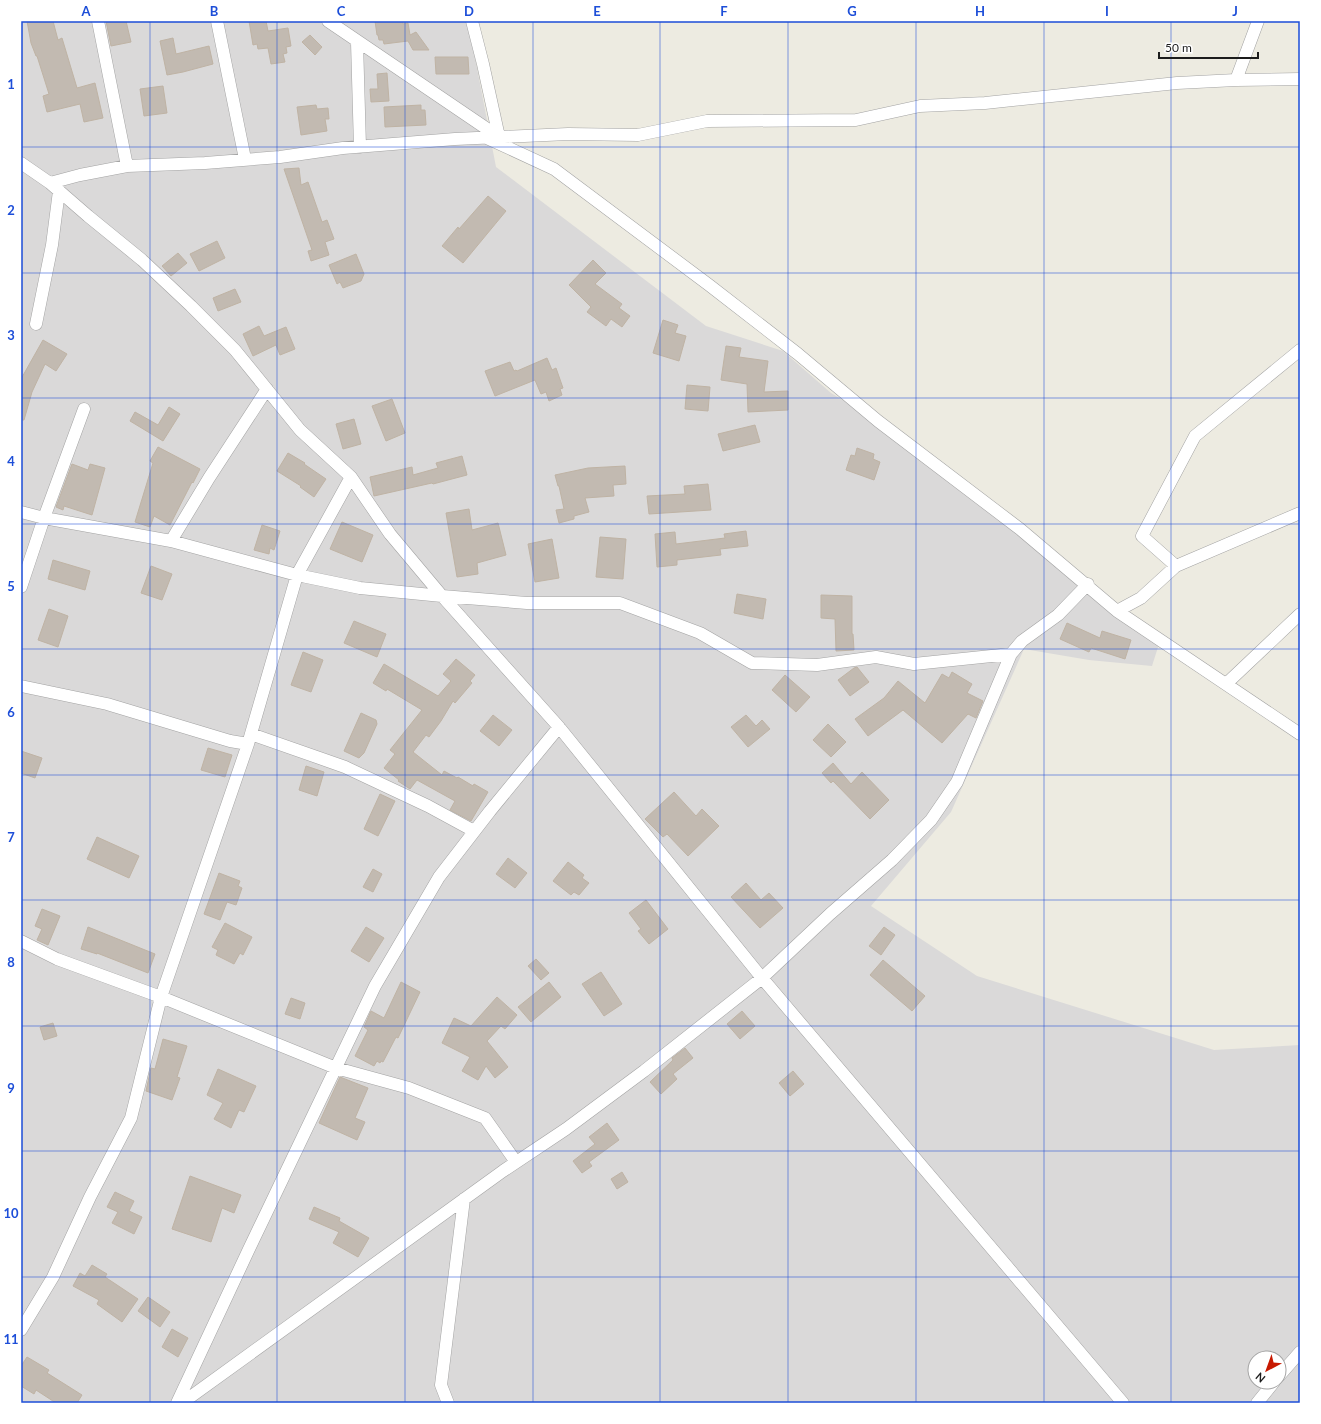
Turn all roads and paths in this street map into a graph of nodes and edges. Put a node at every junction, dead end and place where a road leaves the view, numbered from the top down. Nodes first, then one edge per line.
1 (98, 21) edge
2 (217, 21) edge
3 (328, 21) edge
4 (472, 21) edge
5 (1258, 21) edge
6 (357, 42) junction
7 (1300, 79) edge
8 (1236, 80) junction
9 (499, 137) junction
10 (486, 138) junction
11 (360, 147) junction
12 (245, 159) junction
13 (21, 163) edge
14 (127, 166) junction
15 (35, 173) junction
16 (21, 174) edge
17 (55, 187) junction
18 (36, 324) dead end
19 (1300, 350) edge
20 (267, 389) junction
21 (84, 409) dead end
22 (351, 477) junction
23 (21, 512) edge
24 (1300, 514) edge
25 (44, 518) junction
26 (171, 541) junction
27 (1176, 566) junction
28 (298, 576) junction
29 (1088, 584) junction
30 (21, 587) edge
31 (442, 596) junction
32 (1117, 610) junction
33 (1300, 614) edge
34 (1011, 654) junction
35 (1226, 684) junction
36 (21, 686) edge
37 (559, 727) junction
38 (1300, 734) edge
39 (250, 739) junction
40 (474, 831) junction
41 (21, 941) edge
42 (762, 978) junction
43 (161, 997) junction
44 (336, 1068) junction
45 (516, 1162) junction
46 (464, 1199) junction
47 (21, 1330) edge
48 (1300, 1352) edge
49 (1287, 1367) edge
50 (1267, 1390) edge
51 (200, 1397) edge
52 (177, 1403) edge
53 (182, 1403) edge
54 (448, 1403) edge
55 (1123, 1403) edge
56 (1256, 1403) edge

1 - 14 street
2 - 12 street
3 - 6 street
4 - 9 street
5 - 8 street
6 - 9 street
6 - 11 street
7 - 8 street
8 - 9 street
9 - 10 street
10 - 11 street
10 - 29 street
11 - 12 street
12 - 14 street
13 - 15 street
14 - 17 street
15 - 16 street
15 - 17 street
17 - 18 street
17 - 20 street
19 - 27 street
20 - 22 street
20 - 26 street
21 - 25 street
22 - 28 street
22 - 31 street
23 - 25 street
24 - 27 street
25 - 26 street
25 - 30 street
26 - 28 street
27 - 32 street
28 - 31 street
28 - 39 street
29 - 32 street
29 - 34 street
31 - 34 street
31 - 37 street
32 - 35 street
33 - 35 street
34 - 42 street
35 - 38 street
36 - 39 street
37 - 40 street
37 - 42 street
39 - 40 street
39 - 43 street
40 - 44 street
41 - 43 street
42 - 45 street
42 - 55 street
43 - 44 street
43 - 47 street
44 - 45 street
44 - 52 street
45 - 46 street
46 - 51 street
46 - 54 street
48 - 49 street
50 - 56 street
51 - 53 street

